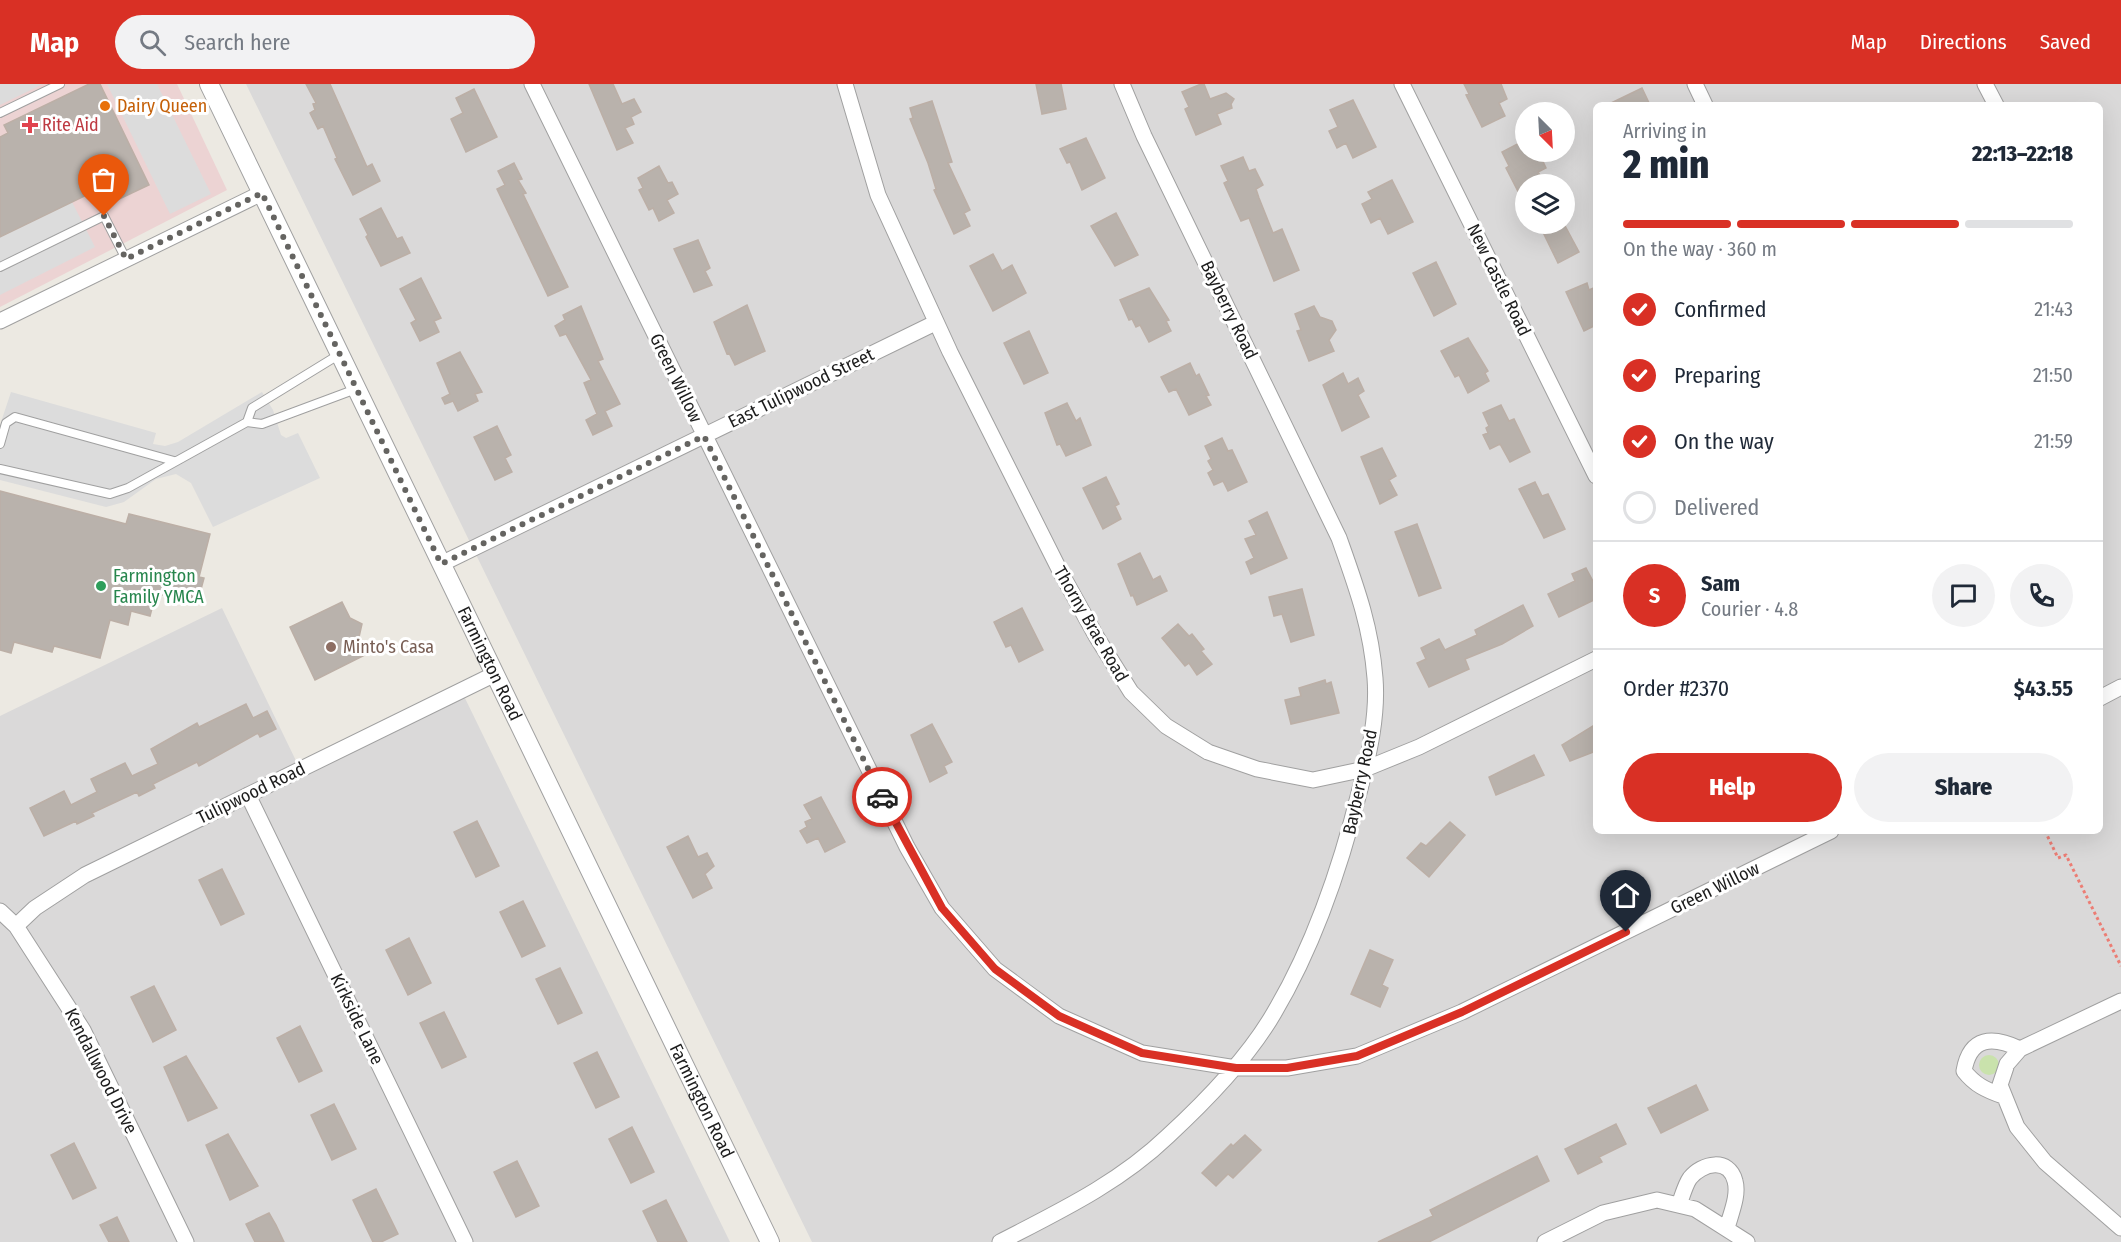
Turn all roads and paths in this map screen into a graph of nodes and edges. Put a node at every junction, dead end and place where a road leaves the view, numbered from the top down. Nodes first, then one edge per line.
1 (60, 84) edge
2 (209, 84) edge
3 (532, 84) edge
4 (845, 84) edge
5 (1122, 84) edge
6 (1402, 84) edge
7 (1695, 84) edge
8 (1985, 84) edge
9 (1704, 102) edge
10 (1994, 102) edge
11 (0, 113) edge
12 (262, 193) junction
13 (126, 259) junction
14 (0, 267) edge
15 (0, 321) edge
16 (935, 323) junction
17 (340, 354) junction
18 (356, 388) junction
19 (247, 422) junction
20 (704, 436) junction
21 (0, 444) edge
22 (174, 461) junction
23 (0, 469) edge
24 (1593, 470) edge
25 (441, 564) junction
26 (1593, 660) edge
27 (495, 674) junction
28 (2121, 687) edge
29 (2103, 696) edge
30 (1365, 769) junction
31 (249, 795) junction
32 (1825, 834) edge
33 (2046, 834) edge
34 (0, 911) edge
35 (16, 926) junction
36 (2121, 966) edge
37 (2121, 1001) edge
38 (2020, 1049) junction
39 (1236, 1068) junction
40 (2003, 1096) junction
41 (1679, 1205) junction
42 (1727, 1228) junction
43 (2121, 1228) edge
44 (186, 1242) edge
45 (465, 1242) edge
46 (770, 1242) edge
47 (1000, 1242) edge
48 (1545, 1242) edge
49 (1747, 1242) edge

1 - 11 lane
2 - 12 street, Farmington Road
3 - 20 street, Green Willow
4 - 16 street, Thorny Brae Road
5 - 30 street, Bayberry Road
6 - 24 street, New Castle Road
7 - 9 street
8 - 10 street
12 - 13 street
12 - 17 street, Farmington Road
13 - 14 lane
13 - 15 street
16 - 20 street, East Tulipwood Street
16 - 30 street, Thorny Brae Road
17 - 18 street, Farmington Road
17 - 19 lane
18 - 19 lane
18 - 25 street, Farmington Road
19 - 22 lane
20 - 25 street, East Tulipwood Street
20 - 39 street, Green Willow
21 - 22 lane
22 - 23 lane
25 - 27 street, Farmington Road
26 - 30 street, Thorny Brae Road
27 - 31 street, Tulipwood Road
27 - 46 street, Farmington Road
28 - 29 street
30 - 39 street, Bayberry Road
31 - 35 street, Tulipwood Road
31 - 45 street, Kirkside Lane
32 - 39 street, Green Willow
33 - 36 path
34 - 35 street, Kendallwood Drive
35 - 44 street, Kendallwood Drive
37 - 38 street
38 - 40 street
38 - 40 street
39 - 47 street, Bayberry Road
40 - 43 street
41 - 42 street
41 - 42 street
41 - 48 street
42 - 49 street

